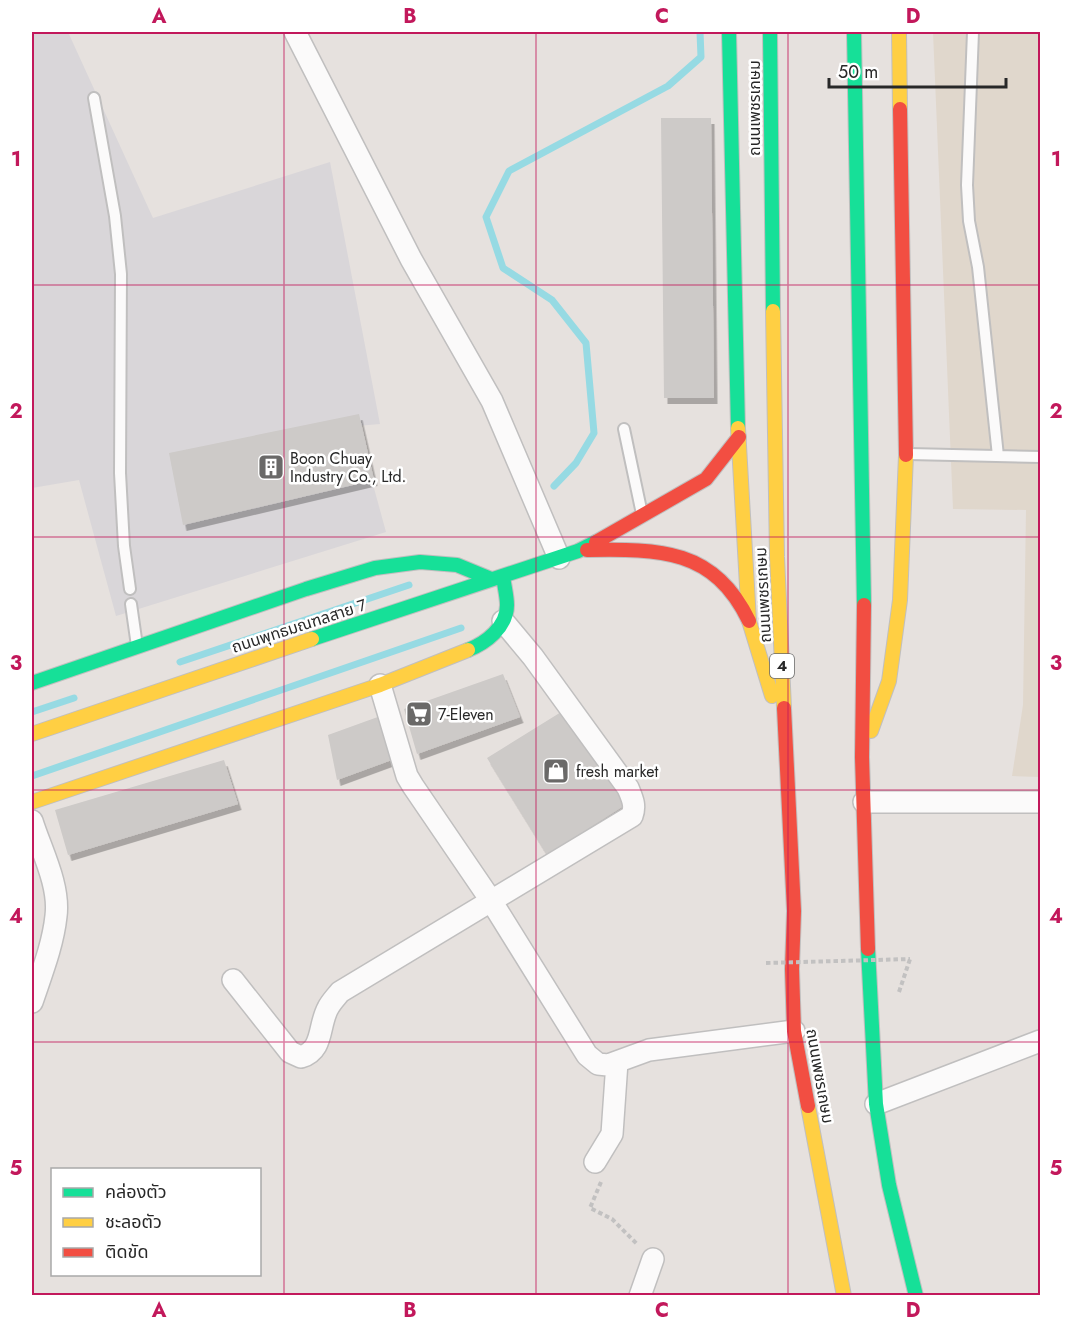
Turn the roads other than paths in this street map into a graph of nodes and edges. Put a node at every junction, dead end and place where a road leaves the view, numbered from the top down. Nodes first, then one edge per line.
1 (295, 32) edge
2 (729, 32) edge
3 (770, 32) edge
4 (854, 32) edge
5 (899, 32) edge
6 (973, 32) edge
7 (94, 98) dead end
8 (771, 227) junction
9 (860, 249) junction
10 (758, 286) dead end
11 (873, 323) dead end
12 (749, 345) dead end
13 (892, 406) dead end
14 (737, 410) junction
15 (624, 429) dead end
16 (905, 431) junction
17 (739, 436) junction
18 (1041, 448) edge
19 (906, 454) junction
20 (998, 456) junction
21 (1040, 457) edge
22 (643, 517) junction
23 (569, 554) junction
24 (497, 578) junction
25 (130, 589) dead end
26 (131, 604) dead end
27 (503, 621) junction
28 (749, 621) junction
29 (137, 646) junction
30 (32, 683) edge
31 (380, 684) junction
32 (32, 734) edge
33 (786, 743) junction
34 (862, 757) junction
35 (32, 802) edge
36 (864, 802) junction
37 (1041, 802) edge
38 (32, 821) edge
39 (490, 899) junction
40 (233, 980) dead end
41 (32, 1002) edge
42 (794, 1031) junction
43 (1041, 1041) edge
44 (617, 1062) junction
45 (876, 1104) junction
46 (595, 1162) road end
47 (653, 1259) road end
48 (640, 1296) edge
49 (844, 1296) edge
50 (916, 1296) edge

1 - 23 street
2 - 14 main road
3 - 8 main road, ถนนเพชรเกษม / 4
4 - 9 main road
5 - 16 main road
6 - 20 lane
7 - 25 lane
8 - 10 main road
8 - 33 main road, ถนนเพชรเกษม / 4
9 - 11 main road
9 - 34 main road
12 - 14 main road
13 - 16 main road
14 - 17 main road
15 - 22 lane
16 - 19 main road
17 - 22 main road, ถนนพุทธมณฑลสาย 7
17 - 28 main road
18 - 21 lane
19 - 20 lane
19 - 34 main road
20 - 21 lane
22 - 23 main road, ถนนพุทธมณฑลสาย 7
23 - 24 main road, ถนนพุทธมณฑลสาย 7
23 - 28 main road, ถนนพุทธมณฑลสาย 7
24 - 27 main road
24 - 29 main road
24 - 32 main road, ถนนพุทธมณฑลสาย 7
26 - 29 lane
27 - 31 main road
27 - 39 street
28 - 33 main road
29 - 30 main road
31 - 35 main road
31 - 39 street
33 - 42 main road, ถนนเพชรเกษม / 4
34 - 36 main road
36 - 37 street
36 - 45 main road
38 - 41 street
39 - 40 street
39 - 44 street
42 - 44 street
42 - 49 main road, ถนนเพชรเกษม / 4
43 - 45 street
44 - 46 street
45 - 50 main road
47 - 48 street

